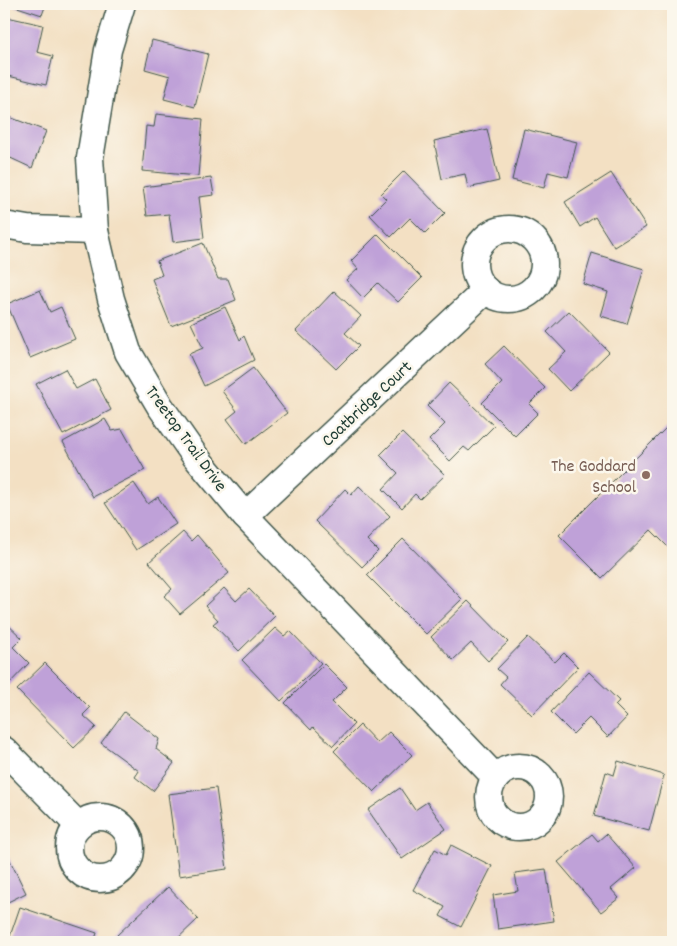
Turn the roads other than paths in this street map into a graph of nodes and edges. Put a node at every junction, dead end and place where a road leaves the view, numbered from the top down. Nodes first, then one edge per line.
1 (122, 4) edge
2 (4, 225) edge
3 (95, 231) junction
4 (486, 290) dead end
5 (245, 516) junction
6 (4, 750) edge
7 (496, 778) dead end
8 (78, 825) dead end

1 - 3 street, Treetop Trail Drive
2 - 3 street
3 - 5 street, Treetop Trail Drive
4 - 5 street, Coatbridge Court
5 - 7 street, Treetop Trail Drive
6 - 8 street

